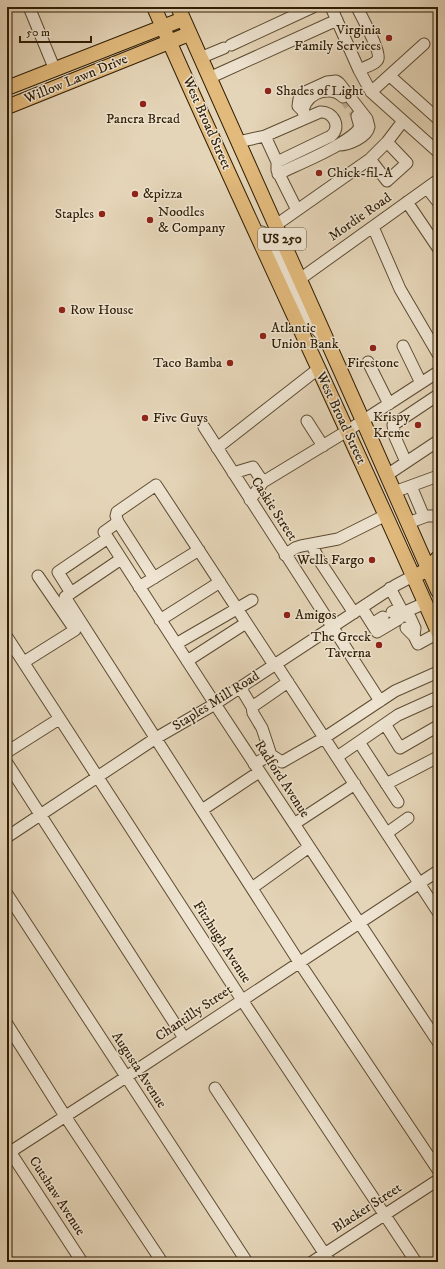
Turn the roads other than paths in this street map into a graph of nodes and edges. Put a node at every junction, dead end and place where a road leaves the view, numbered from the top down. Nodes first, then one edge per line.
1 (29, 7) edge
2 (154, 7) edge
3 (313, 7) edge
4 (331, 7) edge
5 (357, 7) edge
6 (180, 13) edge
7 (337, 20) junction
8 (163, 28) junction
9 (189, 34) junction
10 (170, 41) junction
11 (424, 44) dead end
12 (200, 58) junction
13 (55, 70) junction
14 (359, 70) junction
15 (390, 76) junction
16 (209, 78) junction
17 (7, 88) edge
18 (372, 92) junction
19 (343, 97) tunnel mouth
20 (7, 107) edge
21 (303, 115) junction
22 (357, 116) tunnel mouth
23 (438, 119) edge
24 (403, 122) junction
25 (265, 136) junction
26 (238, 142) junction
27 (387, 142) junction
28 (339, 145) junction
29 (438, 152) edge
30 (370, 159) junction
31 (277, 162) junction
32 (278, 174) junction
33 (438, 180) edge
34 (427, 188) junction
35 (407, 202) junction
36 (438, 202) edge
37 (297, 210) junction
38 (276, 225) junction
39 (373, 227) junction
40 (256, 233) junction
41 (438, 248) edge
42 (300, 279) junction
43 (330, 346) junction
44 (403, 346) dead end
45 (438, 354) edge
46 (368, 362) dead end
47 (318, 370) junction
48 (438, 372) edge
49 (421, 383) junction
50 (438, 395) edge
51 (389, 404) junction
52 (307, 421) dead end
53 (364, 421) junction
54 (204, 427) dead end
55 (347, 431) junction
56 (438, 441) edge
57 (323, 446) junction
58 (217, 448) junction
59 (406, 462) junction
60 (233, 473) junction
61 (387, 475) junction
62 (438, 476) edge
63 (263, 482) junction
64 (411, 486) junction
65 (394, 492) junction
66 (250, 500) junction
67 (386, 515) junction
68 (438, 516) edge
69 (424, 518) junction
70 (118, 522) junction
71 (408, 523) junction
72 (106, 535) junction
73 (311, 544) junction
74 (199, 550) junction
75 (285, 555) junction
76 (438, 558) edge
77 (121, 559) junction
78 (433, 571) edge
79 (38, 576) dead end
80 (413, 576) junction
81 (154, 578) junction
82 (220, 582) junction
83 (139, 587) junction
84 (390, 588) junction
85 (438, 591) edge
86 (71, 593) junction
87 (252, 600) dead end
88 (425, 603) junction
89 (237, 609) junction
90 (358, 610) junction
91 (160, 620) junction
92 (400, 620) junction
93 (246, 623) junction
94 (372, 624) junction
95 (332, 628) junction
96 (438, 632) edge
97 (7, 637) edge
98 (176, 644) junction
99 (187, 661) junction
100 (24, 662) junction
101 (275, 664) junction
102 (438, 672) edge
103 (288, 682) junction
104 (240, 687) junction
105 (438, 697) edge
106 (380, 701) junction
107 (215, 704) junction
108 (252, 706) junction
109 (59, 719) junction
110 (385, 724) junction
111 (438, 726) edge
112 (156, 738) junction
113 (324, 738) junction
114 (359, 742) junction
115 (7, 752) edge
116 (271, 755) junction
117 (337, 757) junction
118 (438, 757) edge
119 (7, 763) edge
120 (257, 768) junction
121 (97, 777) junction
122 (355, 784) junction
123 (386, 784) junction
124 (398, 802) dead end
125 (202, 810) junction
126 (41, 815) junction
127 (408, 818) dead end
128 (294, 824) junction
129 (387, 833) junction
130 (7, 837) edge
131 (309, 847) junction
132 (438, 871) edge
133 (420, 883) junction
134 (252, 888) junction
135 (7, 894) edge
136 (438, 912) edge
137 (359, 923) junction
138 (299, 962) junction
139 (242, 1000) junction
140 (7, 1024) edge
141 (184, 1038) junction
142 (438, 1042) edge
143 (126, 1077) junction
144 (215, 1088) dead end
145 (65, 1116) junction
146 (8, 1151) edge
147 (438, 1170) edge
148 (438, 1180) edge
149 (386, 1214) junction
150 (327, 1258) edge
151 (82, 1262) edge
152 (162, 1262) edge
153 (247, 1262) edge
154 (312, 1262) edge
155 (416, 1262) edge

1 - 13 street
2 - 8 main road, West Broad Street / US 250
3 - 12 street
4 - 7 street
5 - 14 street
6 - 8 main road, Willow Lawn Drive
6 - 9 main road, West Broad Street / US 250
7 - 14 street
7 - 16 street
8 - 10 main road, West Broad Street / US 250
8 - 13 main road, Willow Lawn Drive
9 - 10 main road, Willow Lawn Drive
9 - 12 main road, West Broad Street / US 250
10 - 20 main road, Willow Lawn Drive
10 - 40 main road, West Broad Street / US 250
11 - 15 street
12 - 16 main road, West Broad Street / US 250
13 - 17 main road, Willow Lawn Drive
14 - 18 street
15 - 18 street
15 - 23 street
16 - 26 main road, West Broad Street / US 250
18 - 24 street
19 - 21 street
21 - 25 street
21 - 28 street
21 - 31 street
22 - 28 street
24 - 27 street
24 - 29 street
25 - 26 street
25 - 31 street
26 - 38 main road, West Broad Street / US 250
27 - 30 street
27 - 30 street
28 - 32 street
30 - 37 street
31 - 32 street
32 - 37 street
33 - 34 street, Mordie Road
34 - 35 street, Mordie Road
34 - 36 street
35 - 39 street, Mordie Road
35 - 41 street
37 - 38 street
38 - 42 main road, West Broad Street / US 250
39 - 42 street, Mordie Road
39 - 45 street
40 - 43 street
40 - 47 main road, West Broad Street / US 250
42 - 43 main road, West Broad Street / US 250
43 - 53 main road, West Broad Street / US 250
44 - 49 street
46 - 51 street
47 - 55 main road, West Broad Street / US 250
47 - 58 street
48 - 49 street
49 - 51 street
50 - 59 street
51 - 53 street
52 - 57 street
53 - 55 street
53 - 61 main road, West Broad Street / US 250
54 - 58 street, Caskie Street
55 - 57 street
55 - 67 main road, West Broad Street / US 250
56 - 59 street
57 - 63 street
58 - 60 street, Caskie Street
59 - 61 street
60 - 63 street
60 - 66 street, Caskie Street
61 - 65 main road, West Broad Street / US 250
62 - 64 street
63 - 66 street
64 - 65 street
64 - 69 street
65 - 71 main road, West Broad Street / US 250
66 - 75 street, Caskie Street
67 - 73 street
67 - 80 main road, West Broad Street / US 250
68 - 69 street
69 - 71 street
70 - 72 street
70 - 74 street
70 - 81 street
71 - 78 main road, West Broad Street / US 250
72 - 77 street, Radford Avenue
72 - 86 street
73 - 75 street
73 - 90 street
74 - 81 street
74 - 82 street
75 - 95 street, Caskie Street
76 - 78 main road, Staples Mill Road
77 - 83 street, Radford Avenue
77 - 86 street
78 - 80 main road, Staples Mill Road
78 - 85 main road, West Broad Street / US 250
79 - 100 street
80 - 84 street, Staples Mill Road
80 - 88 main road, West Broad Street
81 - 83 street
82 - 89 street
82 - 91 street
83 - 91 street, Radford Avenue
84 - 90 street, Staples Mill Road
84 - 92 street
86 - 112 street
87 - 89 street
88 - 92 street
88 - 96 main road, West Broad Street
89 - 93 street
89 - 98 street
90 - 94 street
90 - 95 street, Staples Mill Road
91 - 98 street, Radford Avenue
92 - 94 street
92 - 94 street
92 - 96 street
93 - 99 street
93 - 101 street
95 - 101 street, Staples Mill Road
95 - 106 street, Caskie Street
97 - 100 street, Fitzhugh Avenue
98 - 99 street, Radford Avenue
99 - 107 street, Radford Avenue
100 - 109 street, Fitzhugh Avenue
101 - 103 street
101 - 104 street, Staples Mill Road
102 - 106 street
103 - 108 street
103 - 113 street
104 - 107 street, Staples Mill Road
104 - 108 street
105 - 110 street
106 - 113 street
107 - 112 street, Staples Mill Road
107 - 120 street, Radford Avenue
108 - 116 street
109 - 115 street
109 - 121 street, Fitzhugh Avenue
110 - 111 street
110 - 114 street
112 - 121 street, Staples Mill Road
112 - 125 street
113 - 116 street
113 - 117 street
114 - 117 street
114 - 123 street
116 - 120 street
117 - 122 street
118 - 123 street
119 - 126 street
120 - 125 street
120 - 128 street, Radford Avenue
121 - 126 street, Staples Mill Road
121 - 139 street, Fitzhugh Avenue
122 - 128 street
122 - 129 street
123 - 124 street
125 - 134 street
126 - 130 street, Staples Mill Road
126 - 141 street
127 - 129 street
128 - 131 street, Radford Avenue
129 - 133 street
131 - 134 street
131 - 137 street, Radford Avenue
132 - 133 street, Chantilly Street
133 - 136 street
133 - 137 street, Chantilly Street
134 - 138 street
135 - 143 street, Augusta Avenue
137 - 138 street, Chantilly Street
137 - 142 street, Radford Avenue
138 - 139 street, Chantilly Street
138 - 147 street
139 - 141 street, Chantilly Street
139 - 149 street, Fitzhugh Avenue
140 - 145 street
141 - 143 street, Chantilly Street
143 - 145 street, Chantilly Street
143 - 153 street, Augusta Avenue
144 - 150 street
145 - 146 street, Chantilly Street
145 - 152 street
146 - 151 street, Cutshaw Avenue
148 - 149 street, Blacker Street
149 - 150 street, Blacker Street
149 - 155 street, Fitzhugh Avenue
150 - 154 street, Blacker Street

